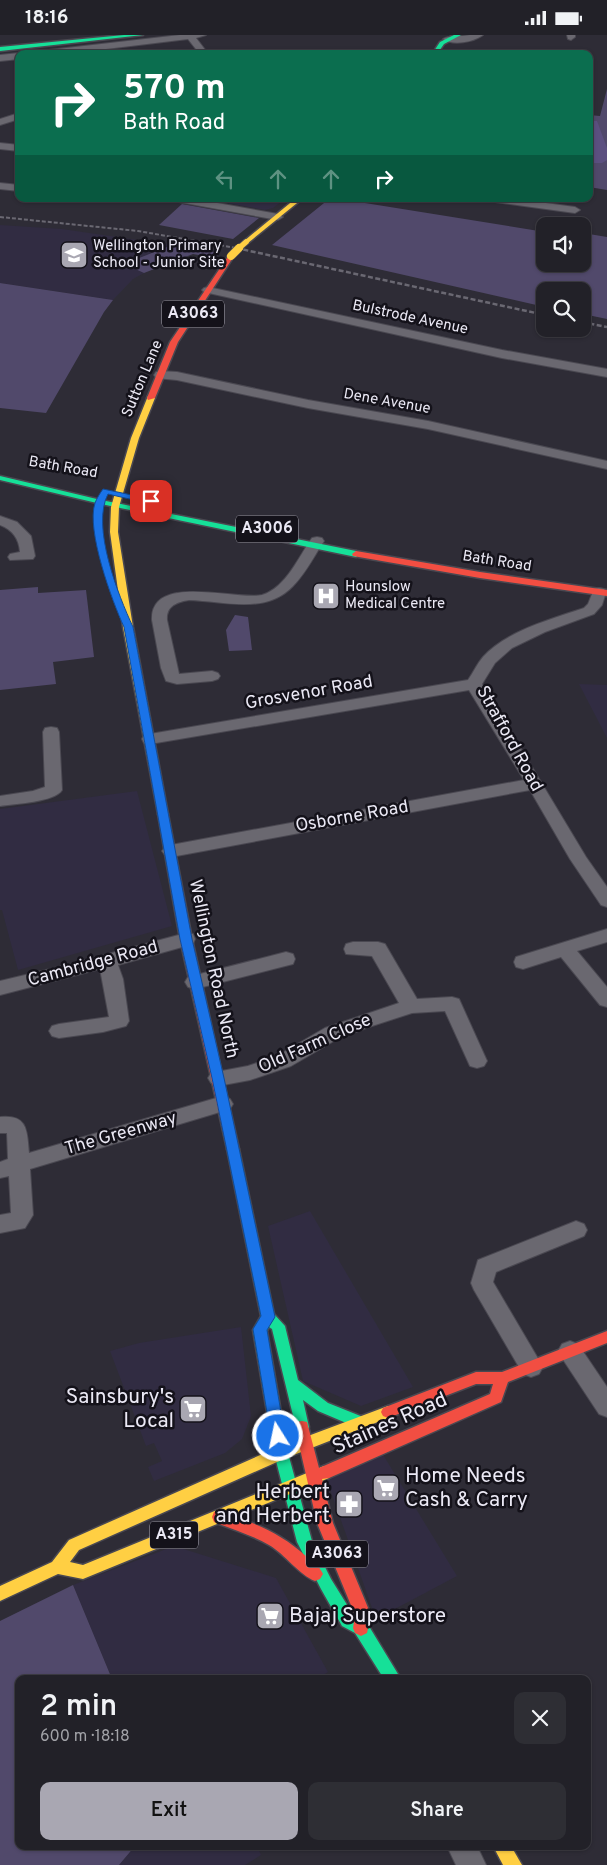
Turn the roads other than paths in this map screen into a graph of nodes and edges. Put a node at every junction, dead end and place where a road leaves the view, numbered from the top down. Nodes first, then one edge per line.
1 (101, 35) edge
2 (140, 35) edge
3 (202, 35) edge
4 (478, 35) edge
5 (189, 36) edge
6 (452, 37) edge
7 (0, 45) edge
8 (0, 49) edge
9 (73, 50) edge
10 (201, 50) edge
11 (438, 50) edge
12 (15, 56) edge
13 (0, 58) edge
14 (15, 117) edge
15 (0, 123) edge
16 (0, 146) edge
17 (15, 148) edge
18 (0, 186) edge
19 (15, 188) edge
20 (196, 202) edge
21 (296, 202) edge
22 (517, 202) edge
23 (575, 210) dead end
24 (278, 217) junction
25 (208, 291) junction
26 (607, 373) edge
27 (160, 375) junction
28 (135, 438) junction
29 (607, 465) edge
30 (1, 474) edge
31 (103, 498) junction
32 (117, 501) junction
33 (0, 520) edge
34 (315, 543) junction
35 (15, 557) dead end
36 (108, 571) dead end
37 (603, 592) edge
38 (128, 627) junction
39 (212, 675) dead end
40 (474, 684) junction
41 (51, 732) dead end
42 (150, 739) junction
43 (533, 784) junction
44 (0, 801) edge
45 (170, 851) junction
46 (579, 857) joint
47 (607, 901) edge
48 (607, 935) edge
49 (186, 939) junction
50 (353, 949) dead end
51 (565, 949) junction
52 (286, 959) dead end
53 (106, 961) junction
54 (523, 962) dead end
55 (195, 983) junction
56 (0, 988) edge
57 (607, 1000) edge
58 (411, 1006) junction
59 (59, 1031) dead end
60 (477, 1061) dead end
61 (218, 1078) junction
62 (223, 1104) junction
63 (0, 1125) edge
64 (9, 1167) edge
65 (0, 1224) edge
66 (576, 1230) dead end
67 (268, 1317) junction
68 (607, 1337) edge
69 (570, 1351) junction
70 (531, 1367) junction
71 (502, 1378) junction
72 (292, 1384) junction
73 (498, 1390) junction
74 (460, 1401) dead end
75 (607, 1407) edge
76 (358, 1422) junction
77 (306, 1444) junction
78 (281, 1453) junction
79 (298, 1467) junction
80 (314, 1478) junction
81 (289, 1488) junction
82 (219, 1517) junction
83 (82, 1553) dead end
84 (66, 1554) junction
85 (57, 1567) junction
86 (326, 1584) junction
87 (2, 1587) edge
88 (361, 1628) junction
89 (390, 1675) edge
90 (463, 1850) edge
91 (504, 1850) edge
92 (472, 1865) edge
93 (513, 1865) edge

1 - 7 main road
2 - 8 main road
3 - 5 street
4 - 6 street
5 - 9 street
5 - 10 street
6 - 11 main road
12 - 13 street
14 - 15 street
16 - 17 street
18 - 19 street
20 - 24 street
21 - 24 main road, Sutton Lane / A3063
22 - 23 street
24 - 25 main road, Sutton Lane / A3063, bridge
25 - 26 street, Bulstrode Avenue
25 - 27 main road, Sutton Lane / A3063
27 - 28 main road, Sutton Lane / A3063
27 - 29 street, Dene Avenue
28 - 31 main road, Sutton Lane / A3063
28 - 32 main road, Sutton Lane / A3063
30 - 31 main road, Bath Road / A3006
31 - 32 main road, Bath Road / A3006
32 - 34 main road, Bath Road / A3006
32 - 34 main road, Bath Road / A3006
32 - 38 main road, Wellington Road North / A3063
33 - 35 street
34 - 37 main road, Bath Road / A3006
34 - 39 street
36 - 38 main road, Wellington Road North / A3063
37 - 40 street, Strafford Road
38 - 42 main road, Wellington Road North / A3063
40 - 42 street, Grosvenor Road
40 - 43 street, Strafford Road
41 - 44 street
42 - 45 main road, Wellington Road North / A3063
43 - 45 street, Osborne Road
43 - 46 street, Strafford Road
45 - 49 main road, Wellington Road North / A3063
46 - 47 street
48 - 51 street
49 - 53 street, Cambridge Road
49 - 55 main road, Wellington Road North / A3063
50 - 58 street
51 - 54 street
51 - 57 street
52 - 55 street
53 - 56 street, Cambridge Road
53 - 59 street
55 - 61 main road, Wellington Road North / A3063
58 - 60 street, Old Farm Close
58 - 61 street, Old Farm Close
61 - 62 main road, Wellington Road North / A3063
62 - 64 street, The Greenway
62 - 67 main road, Wellington Road North / A3063
63 - 64 street
64 - 65 street
66 - 70 street
67 - 72 main road, Wellington Road North / A3063
67 - 78 main road, Wellington Road North / A3063
68 - 69 main road, Staines Road / A315
69 - 70 main road, Staines Road / A315
69 - 75 street
70 - 71 main road, Staines Road / A315
71 - 73 main road
71 - 76 main road, Staines Road / A315
72 - 76 main road
72 - 77 main road, Wellington Road North / A3063
73 - 74 main road
73 - 80 main road, Staines Road / A315
76 - 77 main road, Staines Road / A315
77 - 78 main road, Staines Road / A315
77 - 79 main road, Wellington Road North / A3063
78 - 79 main road, A3063
78 - 84 main road, Staines Road / A315
79 - 80 main road, Wellington Road North / A3063
79 - 81 main road, A3063
80 - 81 main road, Staines Road / A315
80 - 88 main road, Wellington Road North / A3063
81 - 82 main road, Staines Road / A315
81 - 86 main road, A3063
82 - 85 main road, Staines Road / A315
82 - 86 main road
83 - 84 main road
84 - 85 main road, Staines Road / A315
85 - 87 main road
86 - 88 main road, A3063
88 - 89 main road, A3063
90 - 92 street
91 - 93 main road

